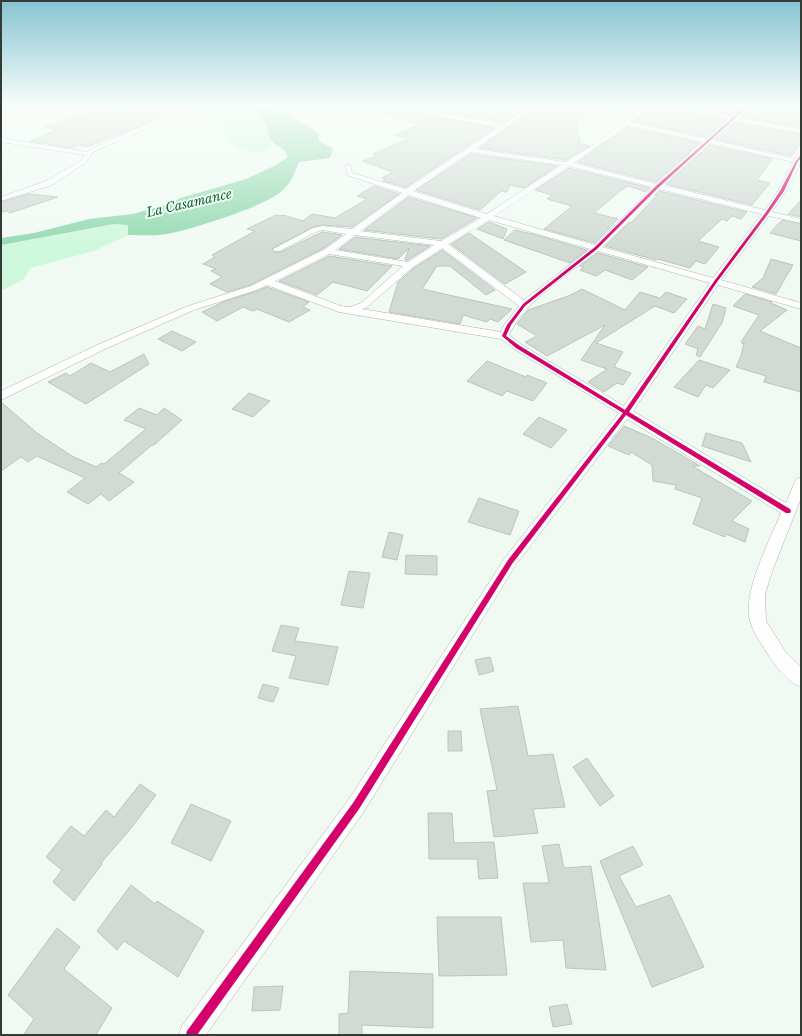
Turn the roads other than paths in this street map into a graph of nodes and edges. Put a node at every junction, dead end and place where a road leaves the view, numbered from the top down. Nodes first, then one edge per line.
1 (89, 154) edge
2 (462, 154) edge
3 (499, 154) edge
4 (582, 154) edge
5 (694, 154) edge
6 (776, 154) edge
7 (799, 159) edge
8 (567, 164) junction
9 (348, 166) dead end
10 (657, 187) junction
11 (8, 189) dead end
12 (22, 192) junction
13 (407, 192) junction
14 (1, 199) edge
15 (767, 213) junction
16 (488, 217) junction
17 (801, 221) edge
18 (354, 231) junction
19 (442, 244) junction
20 (596, 248) junction
21 (277, 249) dead end
22 (328, 251) junction
23 (410, 265) junction
24 (716, 281) junction
25 (268, 282) junction
26 (524, 305) junction
27 (801, 306) edge
28 (351, 310) junction
29 (504, 336) junction
30 (1, 396) edge
31 (626, 412) junction
32 (801, 482) edge
33 (788, 511) junction
34 (801, 679) edge
35 (191, 1035) edge

1 - 12 street
2 - 13 street
3 - 8 street
4 - 8 street
5 - 10 street
6 - 7 street
7 - 15 street
8 - 10 street
8 - 16 street
9 - 13 street
10 - 15 street
10 - 20 street
11 - 12 street
12 - 14 street
13 - 16 street
13 - 18 street
15 - 17 street
15 - 24 street
16 - 19 street
16 - 20 street
18 - 19 street
18 - 21 street
18 - 22 street
19 - 23 street
19 - 26 street
20 - 24 street
20 - 26 street
22 - 23 street
22 - 25 street
23 - 28 street
24 - 27 street
24 - 31 street
25 - 28 street
25 - 30 street
26 - 29 street
28 - 29 street
29 - 31 street
31 - 33 street
31 - 35 street
32 - 33 street
33 - 34 street

